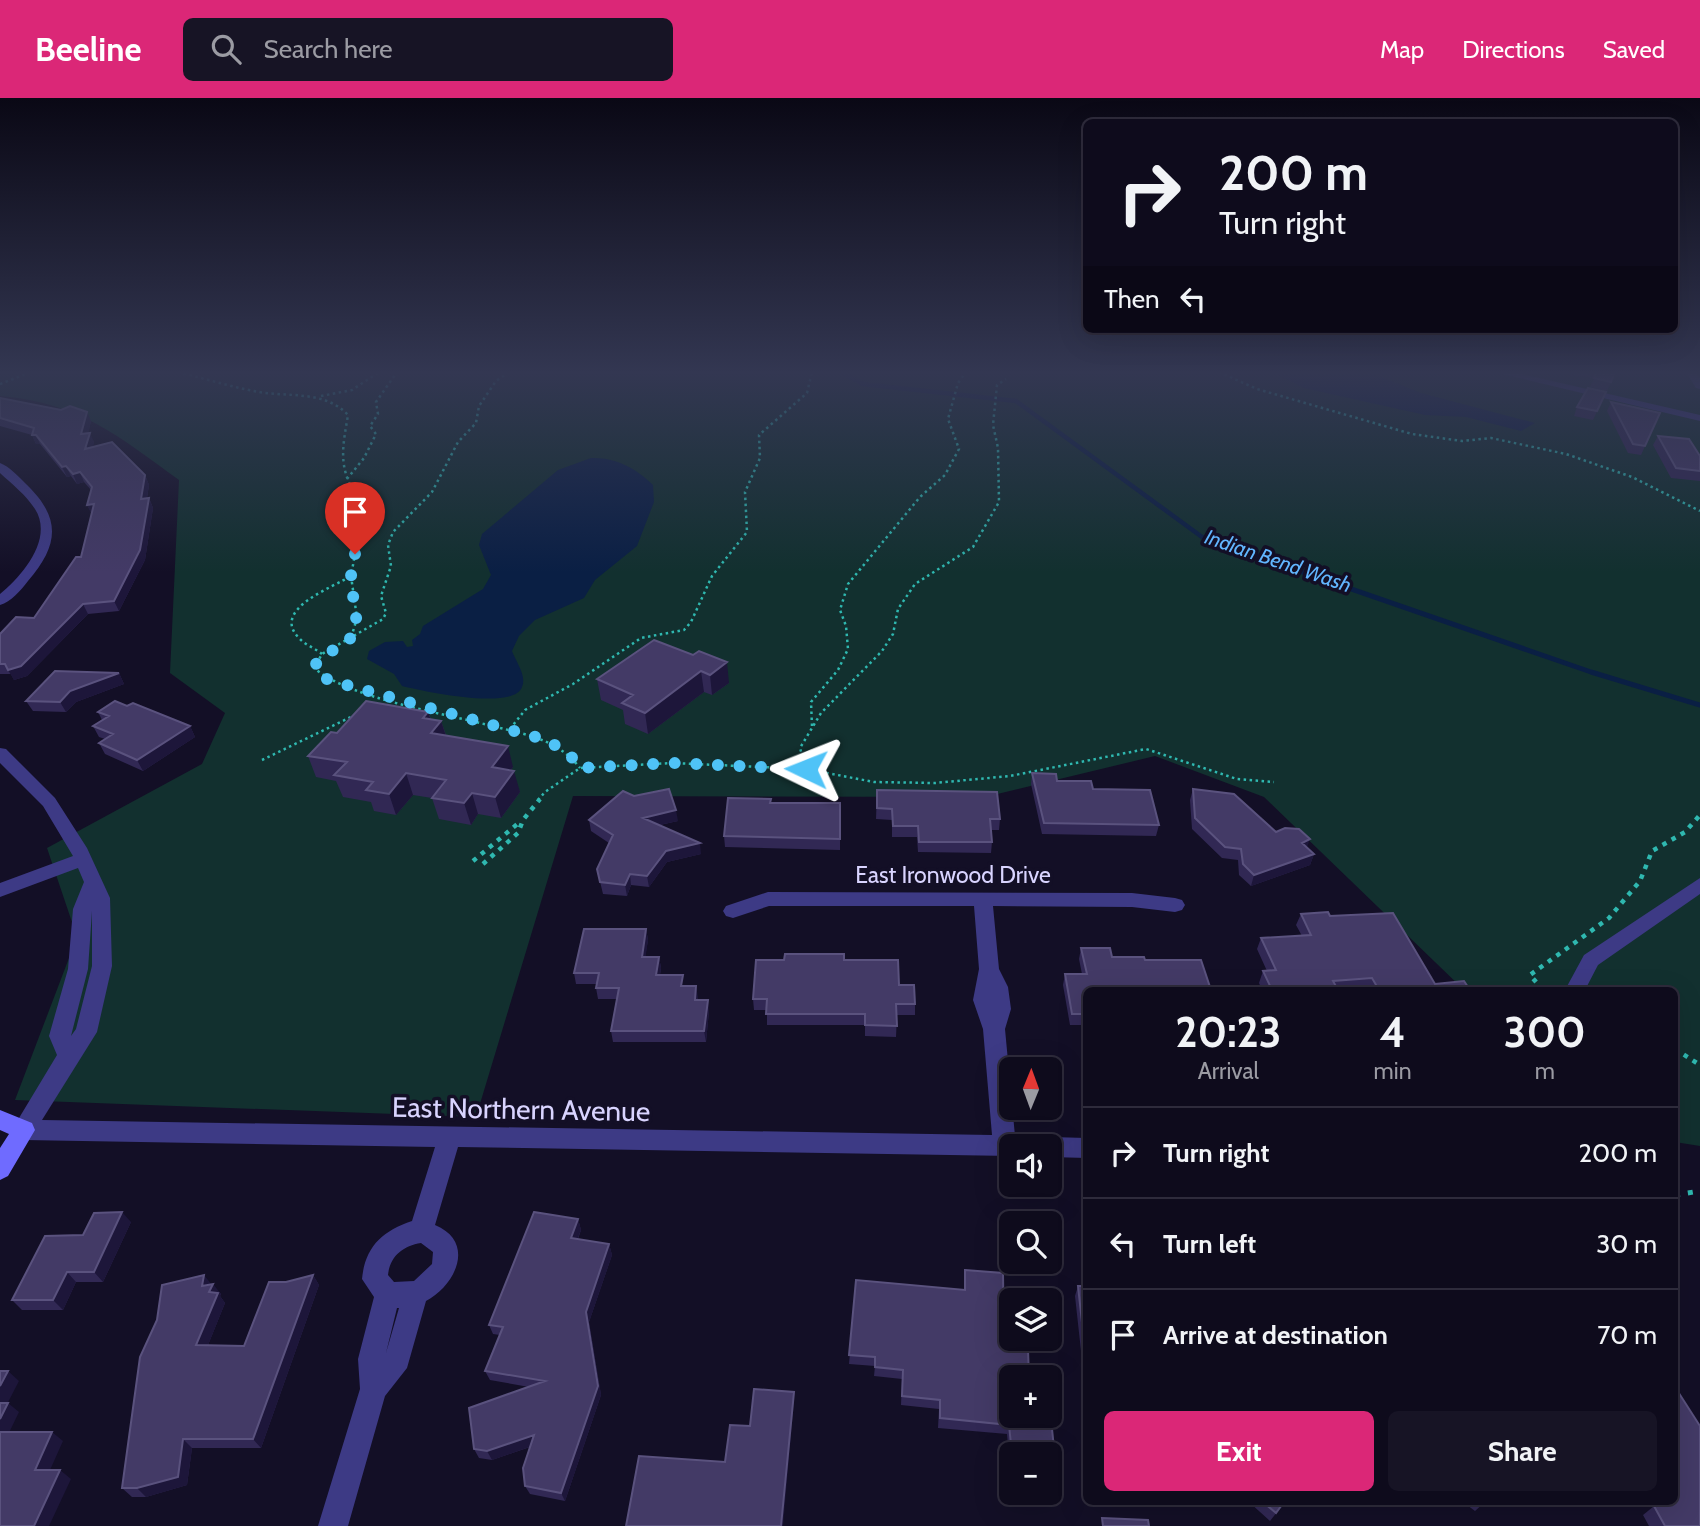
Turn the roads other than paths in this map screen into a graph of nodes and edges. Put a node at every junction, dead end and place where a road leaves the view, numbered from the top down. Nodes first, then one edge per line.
1 (0, 467) edge
2 (0, 601) edge
3 (0, 753) edge
4 (82, 860) junction
5 (1700, 885) edge
6 (0, 890) edge
7 (983, 900) junction
8 (1175, 905) dead end
9 (733, 911) dead end
10 (1577, 987) edge
11 (0, 1120) edge
12 (24, 1130) junction
13 (1009, 1134) edge
14 (0, 1137) edge
15 (450, 1138) junction
16 (999, 1146) edge
17 (1062, 1147) edge
18 (1083, 1148) edge
19 (0, 1169) edge
20 (421, 1231) junction
21 (388, 1294) junction
22 (415, 1295) junction
23 (374, 1389) junction
24 (333, 1526) edge

1 - 2 street
3 - 4 street
4 - 6 street
4 - 12 street
5 - 10 street
7 - 8 street, East Ironwood Drive
7 - 9 street, East Ironwood Drive
7 - 13 street
11 - 12 street
12 - 14 street
12 - 15 street, East Northern Avenue
12 - 19 street
15 - 16 street, East Northern Avenue
15 - 20 street
17 - 18 street
20 - 21 street
20 - 22 street
21 - 22 street
21 - 23 street
22 - 23 street
23 - 24 street

